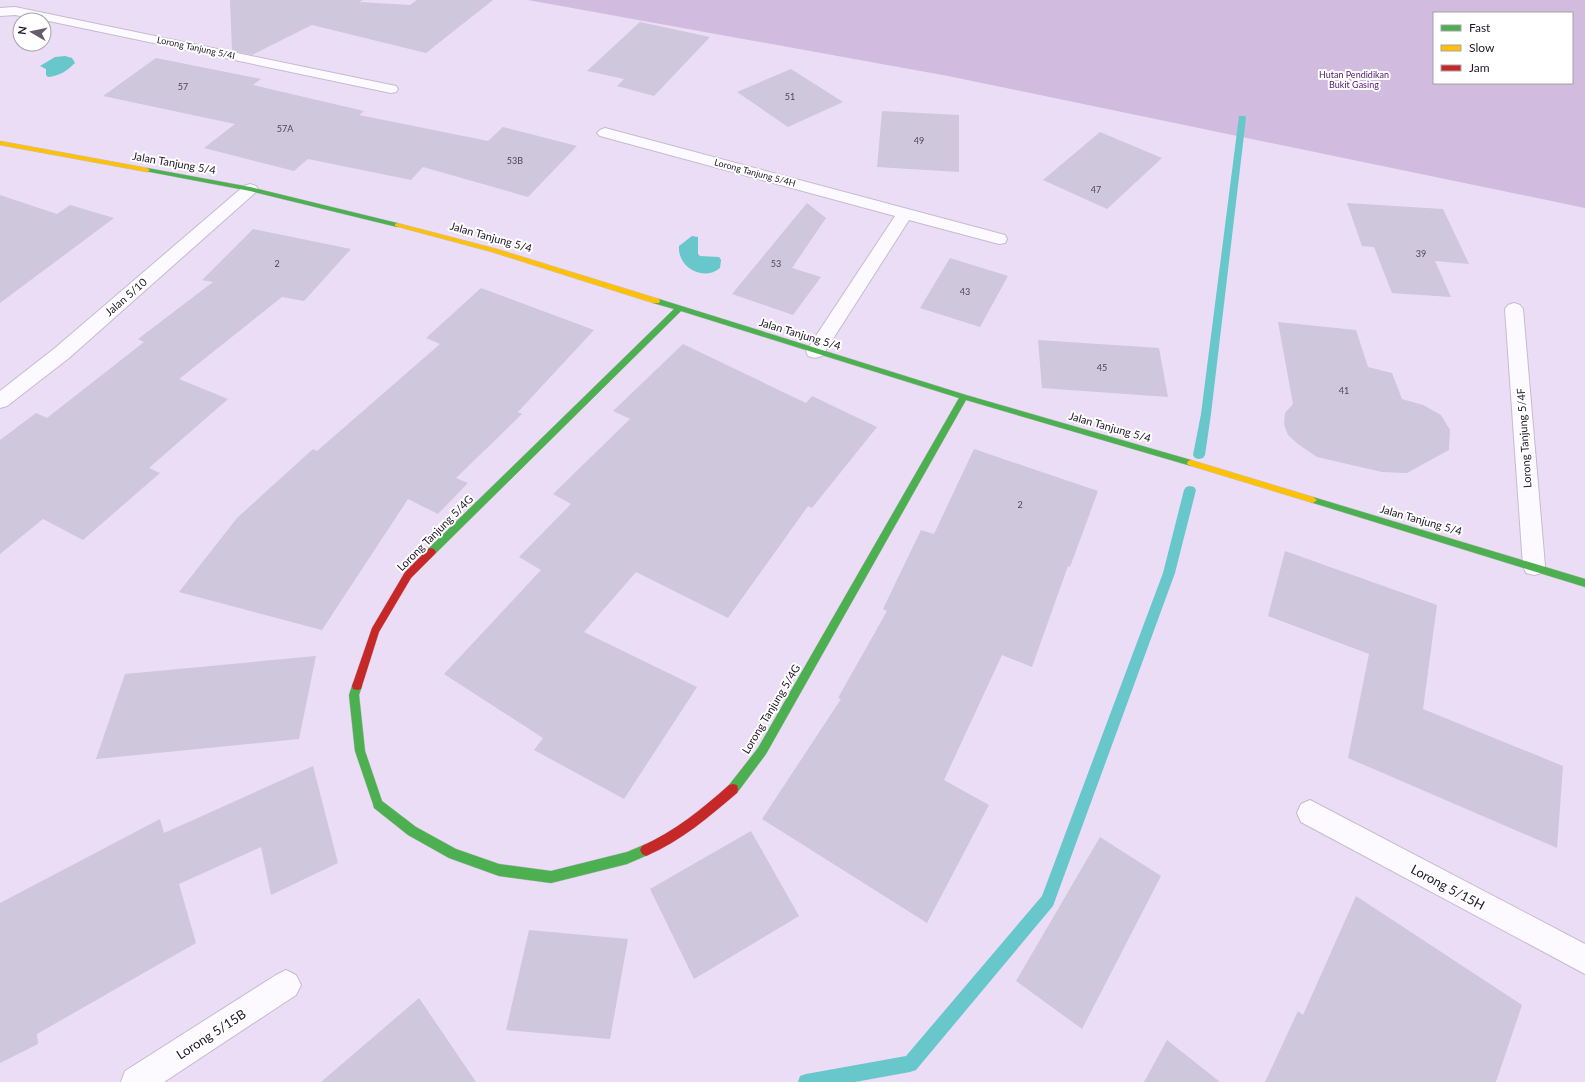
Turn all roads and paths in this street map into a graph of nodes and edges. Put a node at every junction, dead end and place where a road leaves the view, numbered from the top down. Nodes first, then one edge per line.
1 (0, 12) edge
2 (391, 89) dead end
3 (605, 133) dead end
4 (0, 143) edge
5 (250, 189) junction
6 (906, 213) junction
7 (999, 239) dead end
8 (679, 309) junction
9 (1514, 309) dead end
10 (815, 351) junction
11 (964, 397) junction
12 (0, 401) edge
13 (1534, 566) junction
14 (1585, 583) edge
15 (1310, 813) dead end
16 (1585, 960) edge
17 (286, 985) dead end
18 (136, 1082) edge

1 - 2 street, Lorong Tanjung 5/4I
3 - 6 street, Lorong Tanjung 5/4H
4 - 5 street, Jalan Tanjung 5/4
5 - 8 street, Jalan Tanjung 5/4
5 - 12 street, Jalan 5/10
6 - 7 street, Lorong Tanjung 5/4H
6 - 10 street
8 - 10 street, Jalan Tanjung 5/4
8 - 11 street, Lorong Tanjung 5/4G
9 - 13 street, Lorong Tanjung 5/4F
10 - 11 street, Jalan Tanjung 5/4
11 - 13 street, Jalan Tanjung 5/4
13 - 14 street, Jalan Tanjung 5/4
15 - 16 street, Lorong 5/15H
17 - 18 street, Lorong 5/15B

